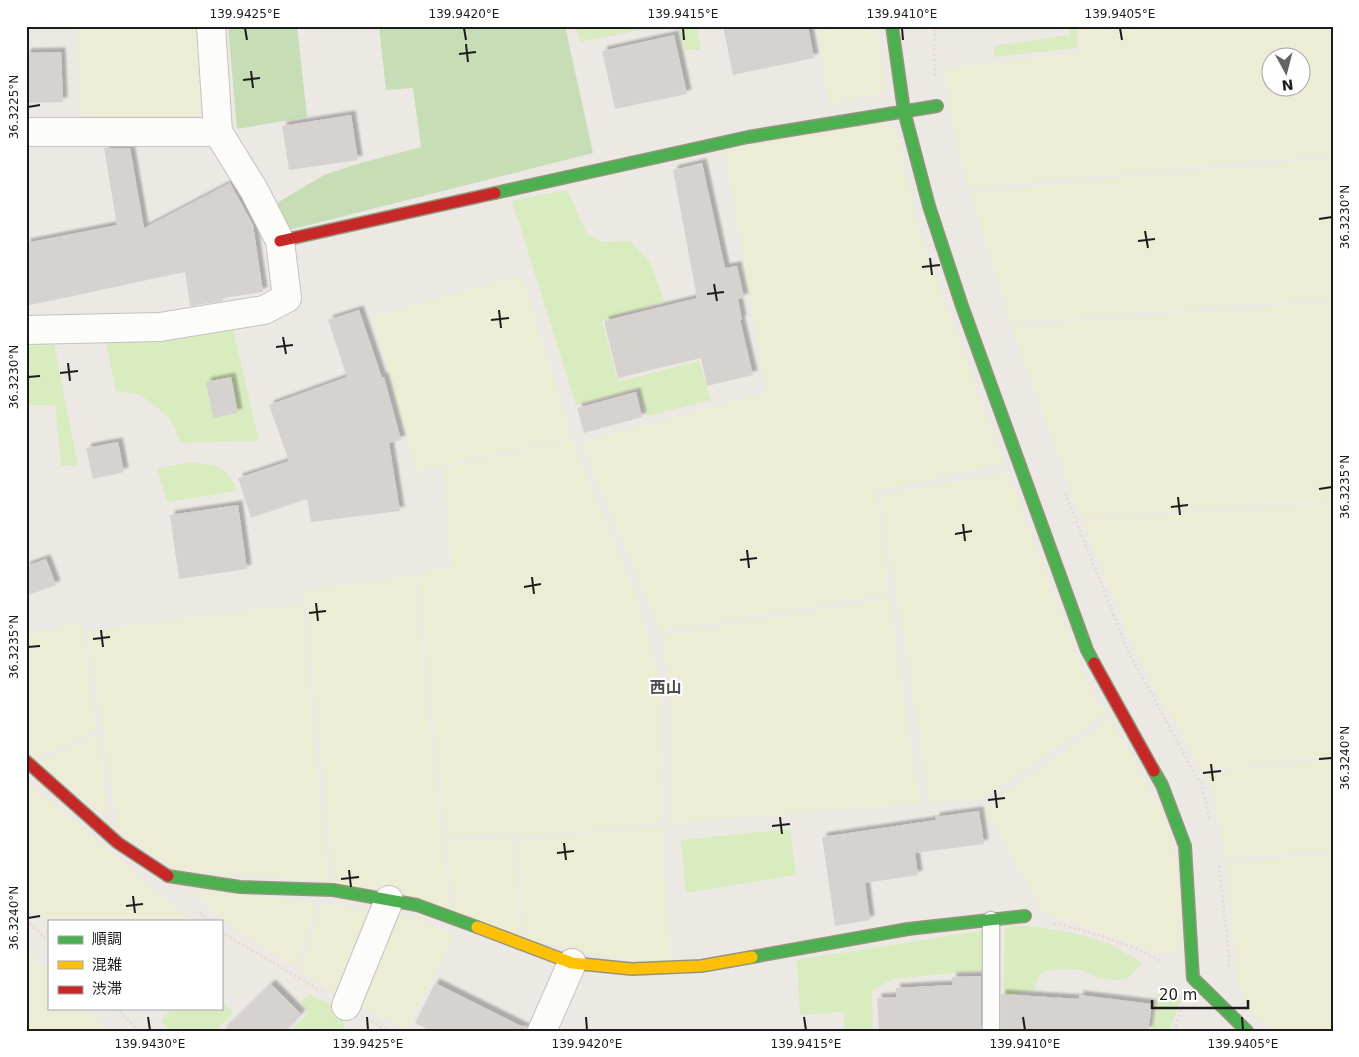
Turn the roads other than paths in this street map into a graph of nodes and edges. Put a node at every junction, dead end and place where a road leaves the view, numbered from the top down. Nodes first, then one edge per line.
1 (212, 26) edge
2 (892, 26) edge
3 (937, 106) road end
4 (904, 110) junction
5 (26, 132) edge
6 (218, 132) junction
7 (280, 241) junction
8 (26, 330) edge
9 (26, 761) edge
10 (389, 900) junction
11 (1025, 916) road end
12 (991, 920) junction
13 (572, 964) junction
14 (346, 1006) road end
15 (542, 1031) edge
16 (991, 1031) edge
17 (1247, 1031) edge

1 - 6 street
2 - 4 street
3 - 4 street
4 - 7 street
4 - 17 street
5 - 6 street
6 - 7 street
7 - 8 street
9 - 10 street
10 - 13 street
10 - 14 street
11 - 12 street
12 - 13 street
12 - 16 lane
13 - 15 street

